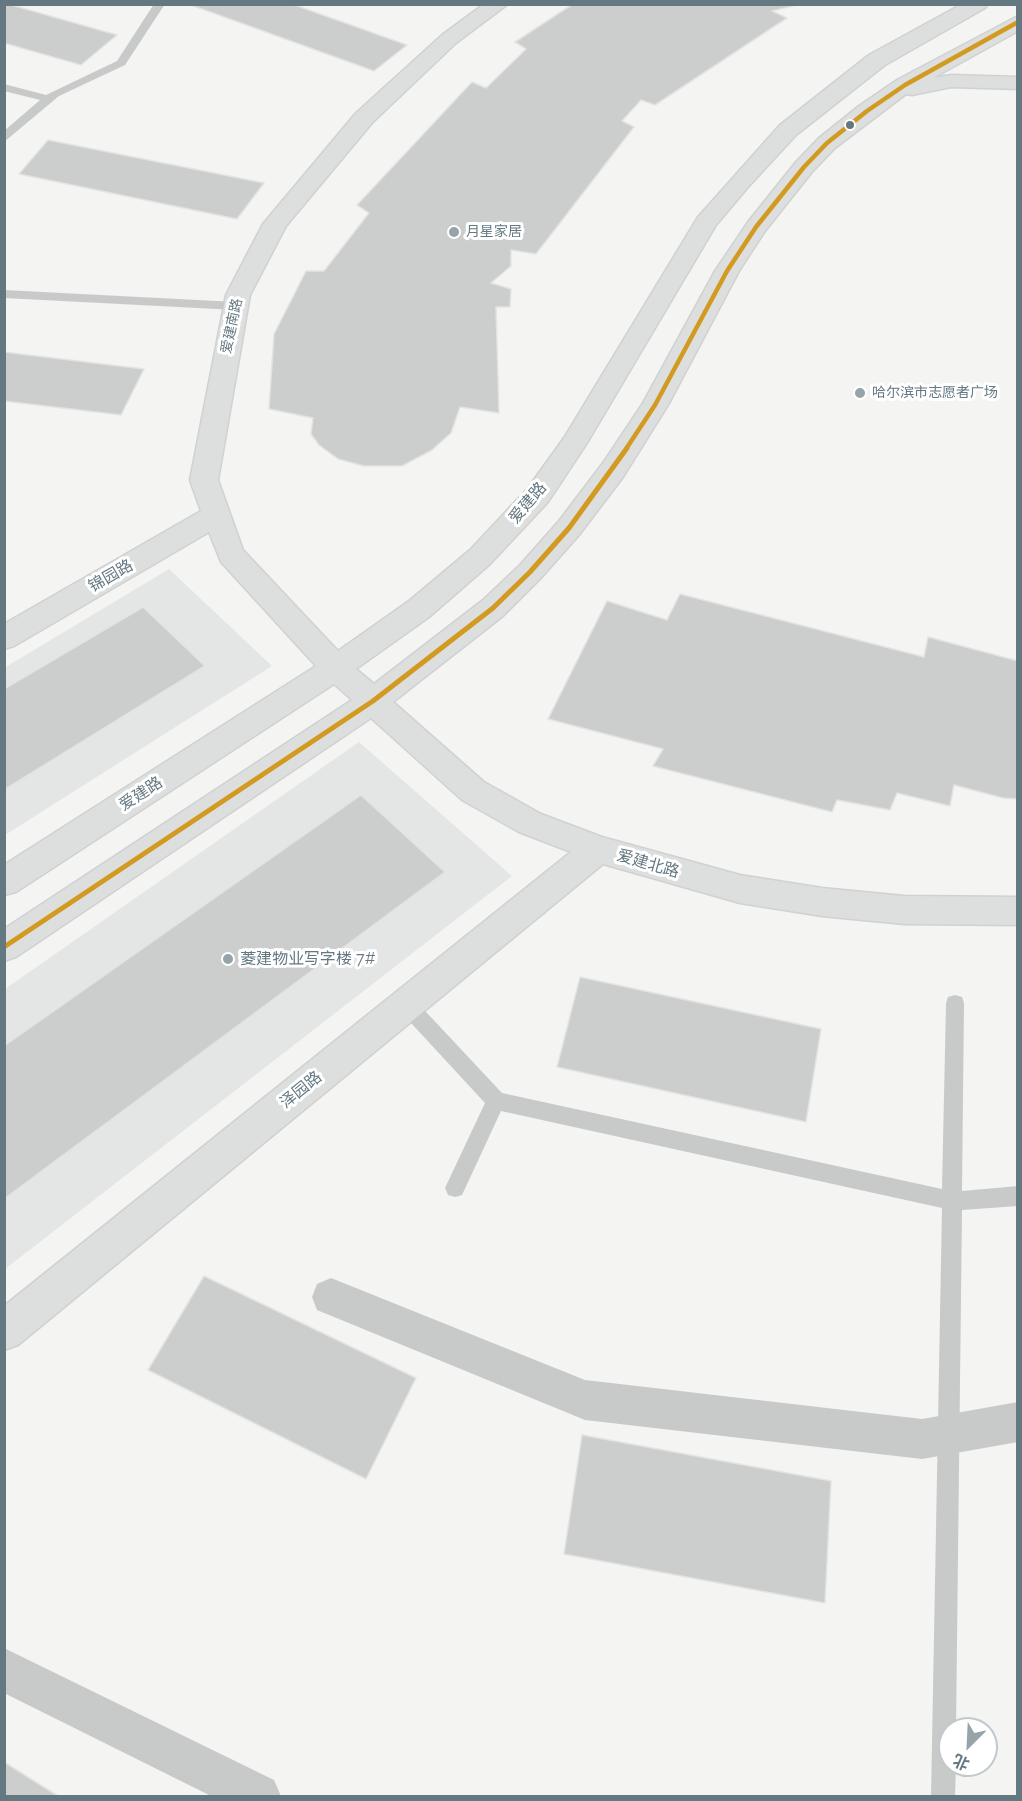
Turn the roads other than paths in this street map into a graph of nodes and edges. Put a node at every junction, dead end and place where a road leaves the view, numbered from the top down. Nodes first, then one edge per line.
1 (160, 4) edge
2 (498, 4) edge
3 (978, 4) edge
4 (1017, 22) edge
5 (1017, 83) edge
6 (4, 87) edge
7 (890, 95) junction
8 (48, 99) junction
9 (4, 138) edge
10 (4, 294) edge
11 (236, 306) junction
12 (217, 514) junction
13 (4, 638) edge
14 (336, 668) junction
15 (373, 701) junction
16 (598, 849) junction
17 (4, 882) edge
18 (1017, 911) edge
19 (4, 946) edge
20 (955, 1003) dead end
21 (406, 1004) junction
22 (496, 1101) junction
23 (455, 1188) dead end
24 (1017, 1196) edge
25 (952, 1202) junction
26 (331, 1297) dead end
27 (4, 1331) edge
28 (1017, 1422) edge
29 (949, 1435) junction
30 (4, 1670) edge
31 (258, 1797) edge
32 (943, 1797) edge

1 - 8 lane
2 - 11 main road, 爱建南路
3 - 14 main road, 爱建路
4 - 7 main road
5 - 7 main road
6 - 8 lane
7 - 15 main road
8 - 9 lane
10 - 11 lane
11 - 12 main road, 爱建南路
12 - 13 main road, 锦园路
12 - 14 main road, 爱建南路
14 - 15 main road, 爱建北路
14 - 17 main road, 爱建路
15 - 16 main road, 爱建北路
15 - 19 main road
16 - 18 main road, 爱建北路
16 - 21 main road, 泽园路
20 - 25 lane
21 - 22 lane
21 - 27 main road, 泽园路
22 - 23 lane
22 - 25 lane
24 - 25 lane
25 - 29 lane
26 - 29 street
28 - 29 street
29 - 32 lane
30 - 31 street

